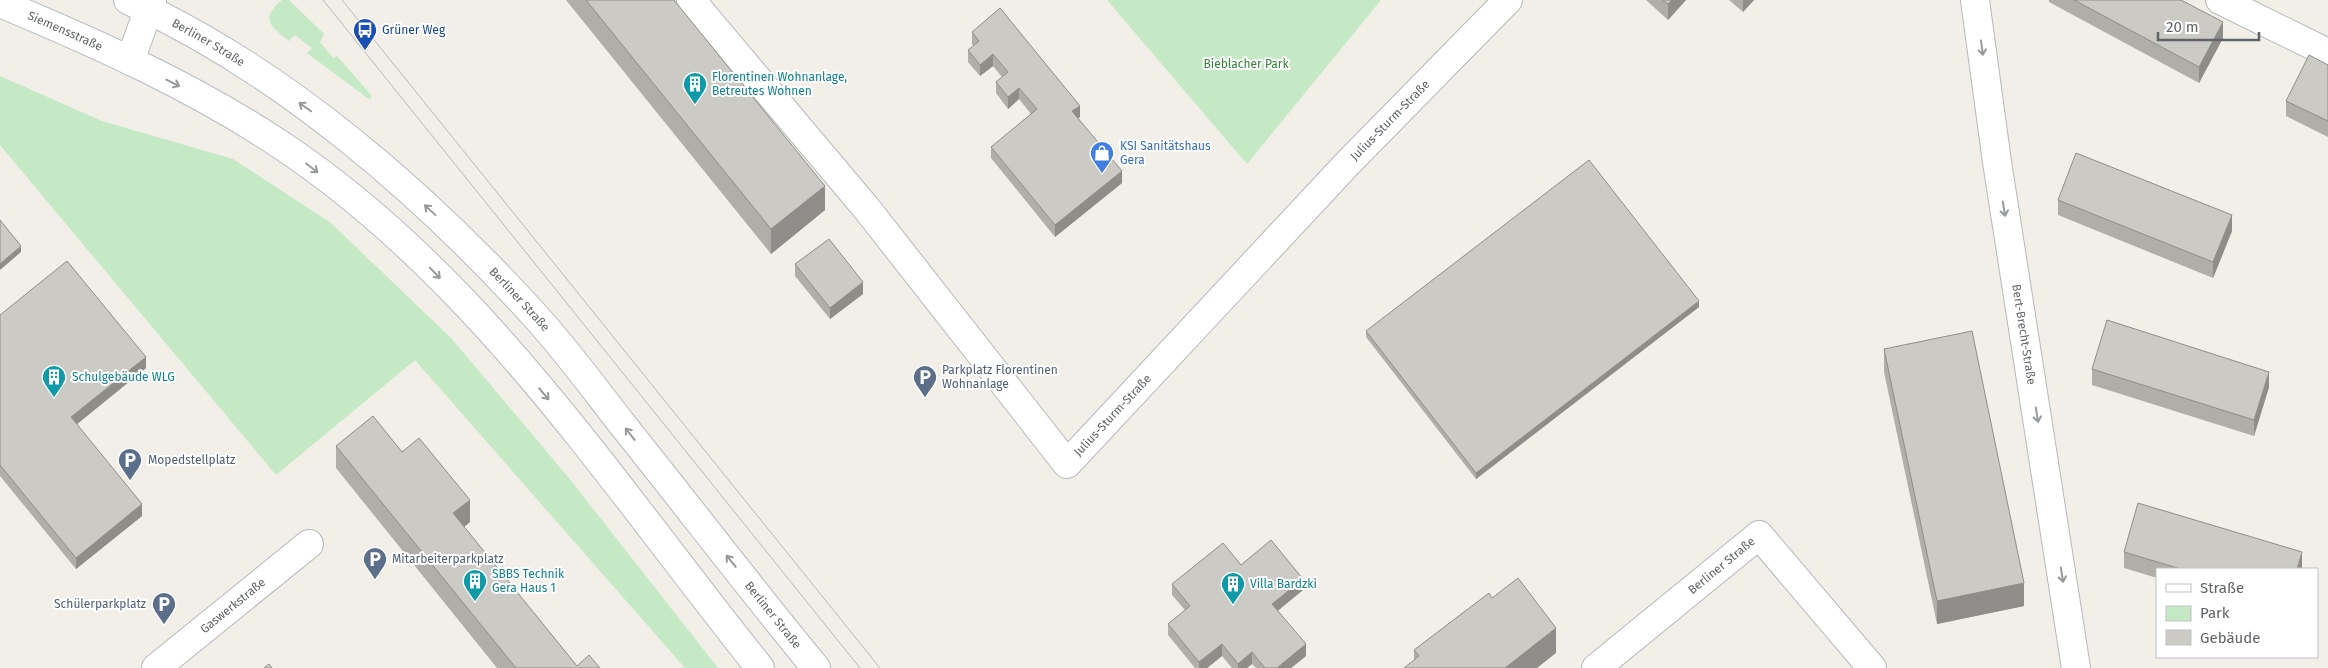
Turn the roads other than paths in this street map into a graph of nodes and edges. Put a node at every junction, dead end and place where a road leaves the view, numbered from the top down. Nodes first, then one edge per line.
1 (691, 0) edge
2 (1508, 0) edge
3 (1975, 0) edge
4 (2220, 0) edge
5 (144, 2) edge
6 (0, 3) edge
7 (2328, 53) edge
8 (130, 61) junction
9 (308, 544) dead end
10 (156, 668) edge
11 (760, 668) edge
12 (816, 668) edge
13 (1596, 668) edge
14 (1872, 668) edge
15 (2076, 668) edge

1 - 2 street, Julius-Sturm-Straße
3 -> 15 street, Bert-Brecht-Straße
4 - 7 street
5 - 8 street
12 -> 5 street, Berliner Straße
6 - 8 street, Siemensstraße
8 -> 11 street
9 - 10 street, Gaswerkstraße
13 - 14 street, Berliner Straße

